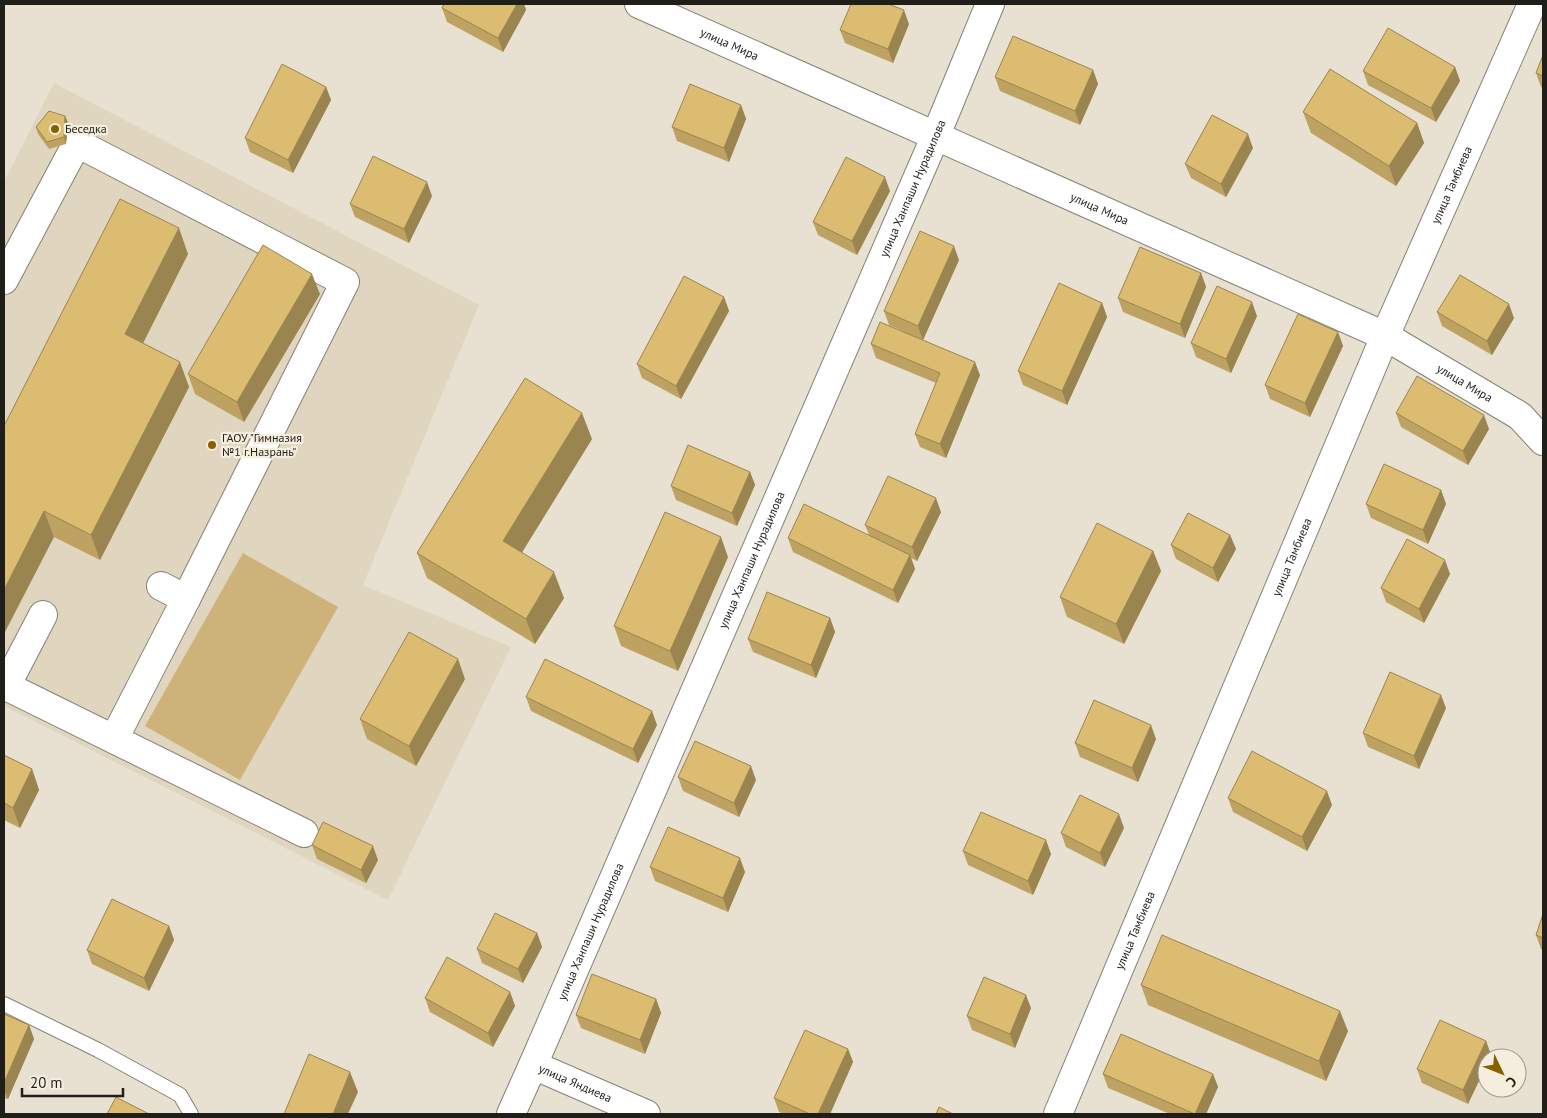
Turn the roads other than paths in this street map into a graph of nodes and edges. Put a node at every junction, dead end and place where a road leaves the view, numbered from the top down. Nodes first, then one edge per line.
1 (639, 4) edge
2 (990, 4) edge
3 (1532, 4) edge
4 (936, 135) junction
5 (4, 280) edge
6 (1386, 336) junction
7 (1543, 441) edge
8 (161, 586) dead end
9 (186, 599) junction
10 (43, 615) dead end
11 (5, 686) edge
12 (114, 739) junction
13 (304, 833) dead end
14 (4, 1004) edge
15 (533, 1065) junction
16 (191, 1114) edge
17 (510, 1114) edge
18 (646, 1114) edge
19 (1058, 1114) edge

1 - 4 street, улица Мира
2 - 4 street, улица Ханпаши Нурадилова
3 - 6 street, улица Тамбиева
4 - 6 street, улица Мира
4 - 15 street, улица Ханпаши Нурадилова
5 - 9 street
6 - 7 street, улица Мира
6 - 19 street, улица Тамбиева
8 - 9 street
9 - 12 street
10 - 11 street
11 - 12 street
12 - 13 street
14 - 16 lane
15 - 17 street, улица Ханпаши Нурадилова
15 - 18 street, улица Яндиева

